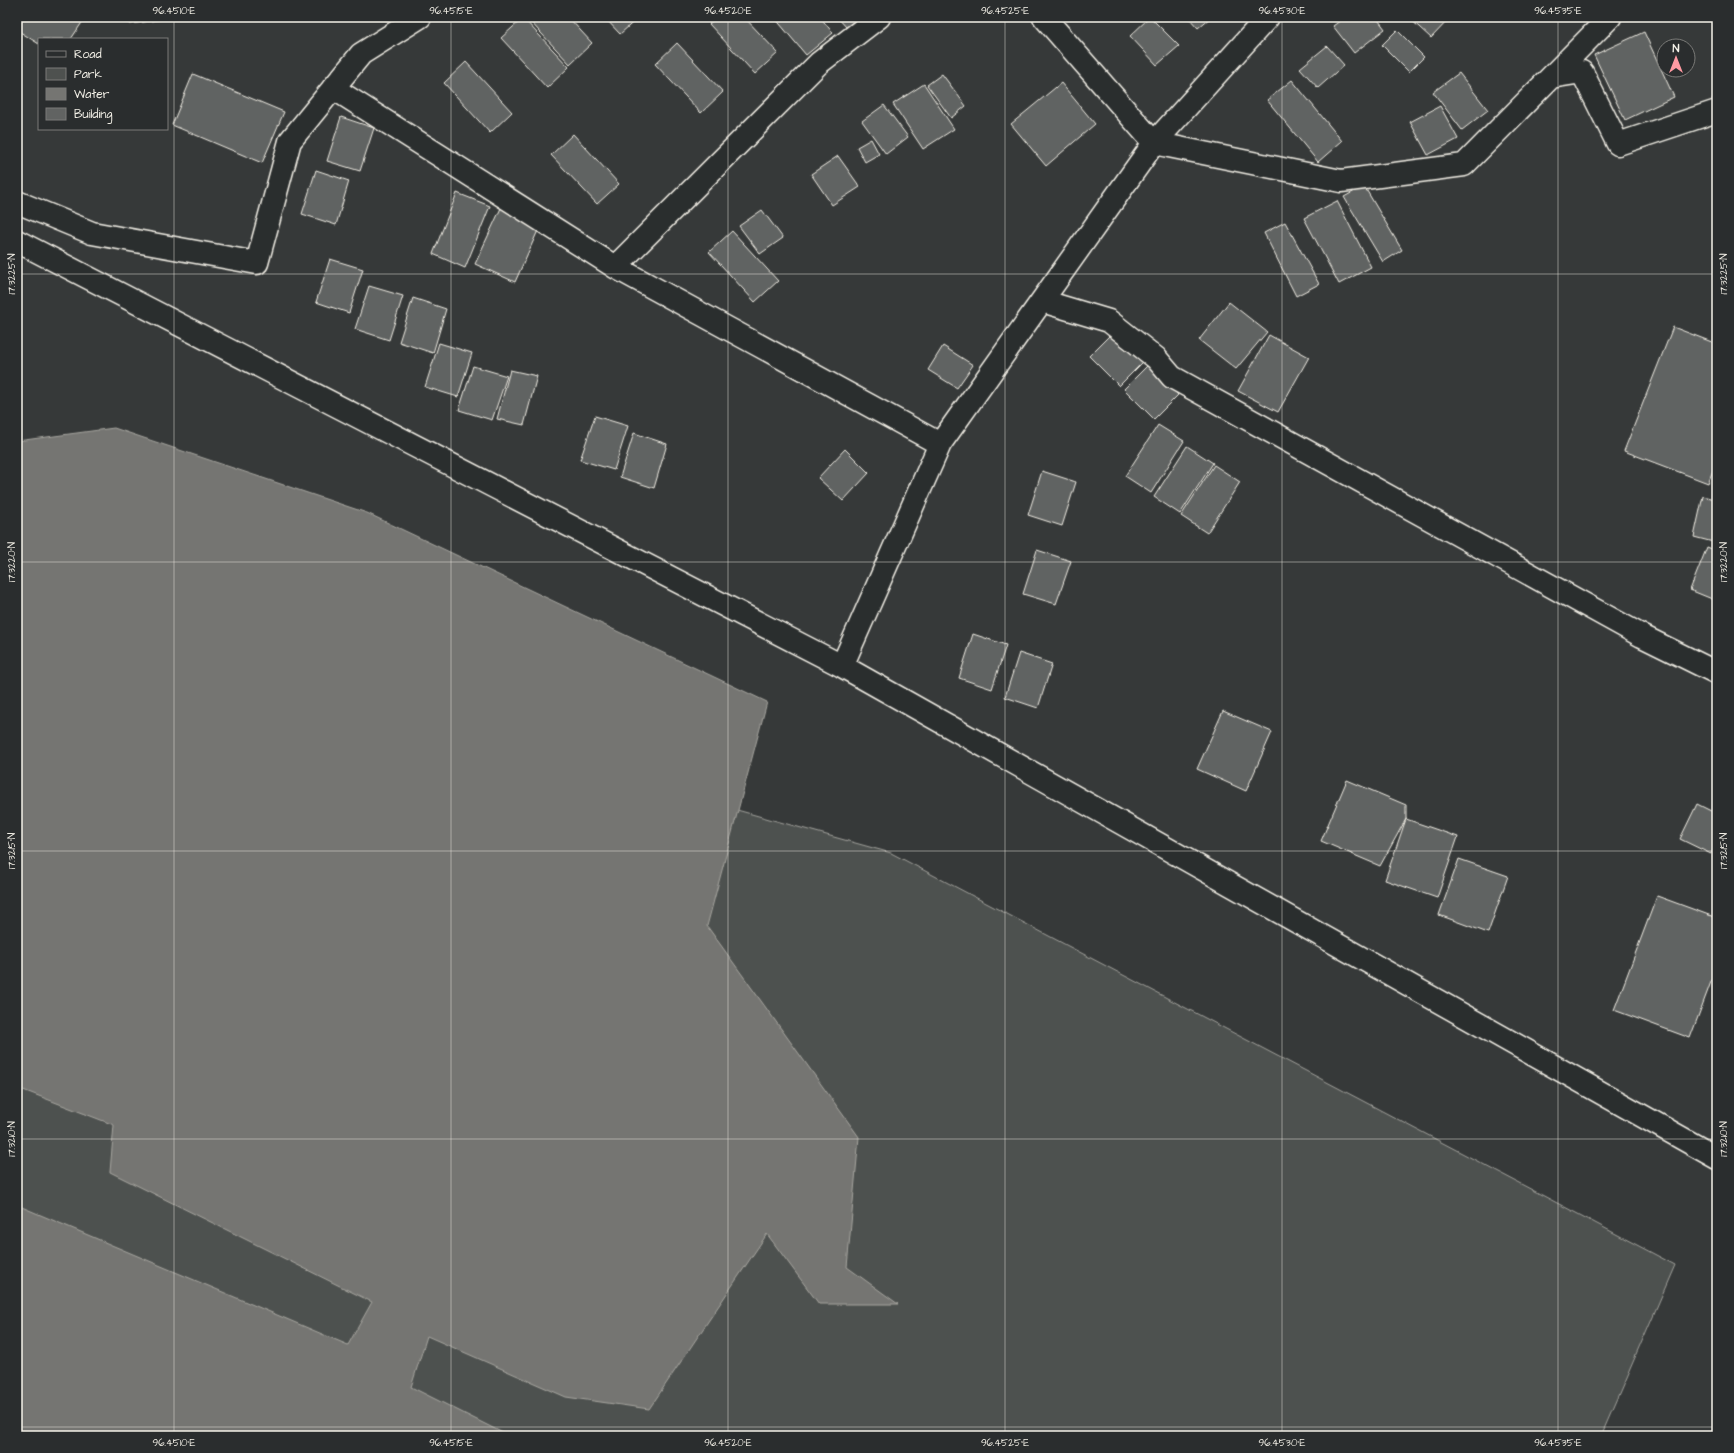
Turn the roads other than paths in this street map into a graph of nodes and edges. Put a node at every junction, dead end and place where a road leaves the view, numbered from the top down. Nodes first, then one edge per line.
1 (420, 17) edge
2 (879, 17) edge
3 (1044, 17) edge
4 (1268, 17) edge
5 (1610, 17) edge
6 (1551, 77) junction
7 (333, 88) junction
8 (1717, 111) edge
9 (1154, 143) junction
10 (17, 202) edge
11 (17, 241) edge
12 (615, 267) junction
13 (1042, 301) junction
14 (940, 444) junction
15 (842, 666) junction
16 (1717, 673) edge
17 (1717, 1158) edge

1 - 7 street
2 - 12 street
3 - 9 street
4 - 9 street
5 - 6 street
6 - 8 street
6 - 9 street
7 - 10 street
7 - 12 street
9 - 13 street
11 - 15 street
12 - 14 street
13 - 14 street
13 - 16 street
14 - 15 street
15 - 17 street

